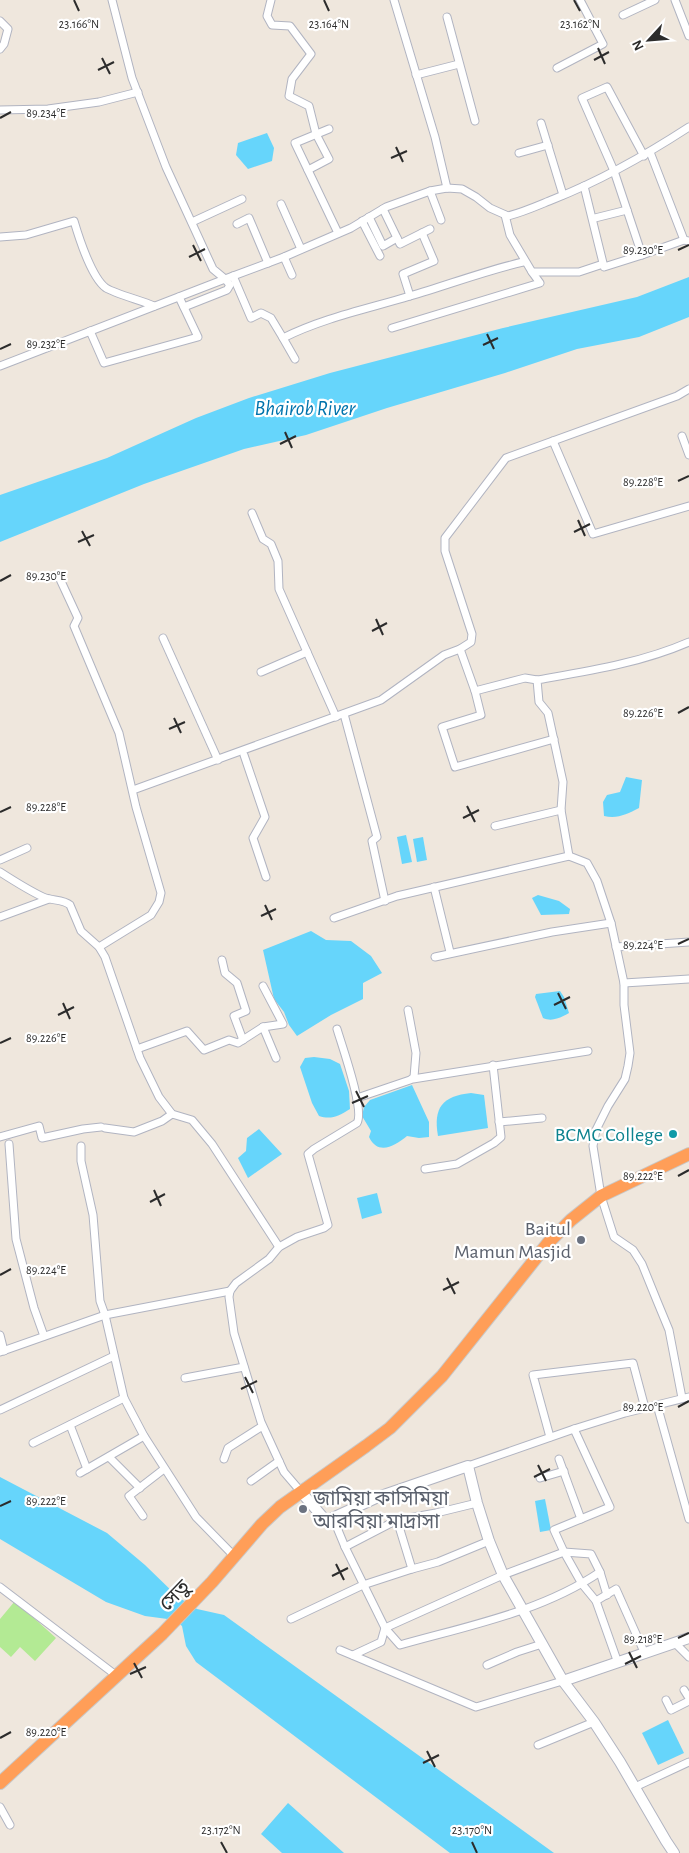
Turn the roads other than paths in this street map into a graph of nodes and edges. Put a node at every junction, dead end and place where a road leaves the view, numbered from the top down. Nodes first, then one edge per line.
1 (112, 0) edge
2 (271, 0) edge
3 (394, 0) edge
4 (580, 0) edge
5 (655, 0) edge
6 (675, 0) edge
7 (624, 15) dead end
8 (447, 17) dead end
9 (0, 21) edge
10 (689, 36) edge
11 (0, 49) edge
12 (460, 64) junction
13 (557, 68) dead end
14 (416, 75) junction
15 (138, 92) junction
16 (0, 110) edge
17 (475, 121) dead end
18 (541, 124) dead end
19 (689, 127) edge
20 (329, 129) dead end
21 (316, 134) junction
22 (548, 145) junction
23 (520, 153) dead end
24 (647, 154) junction
25 (308, 170) junction
26 (614, 172) junction
27 (584, 186) junction
28 (447, 188) junction
29 (430, 191) junction
30 (563, 195) junction
31 (242, 199) dead end
32 (282, 204) dead end
33 (383, 209) junction
34 (627, 210) junction
35 (505, 215) junction
36 (369, 217) junction
37 (595, 218) dead end
38 (441, 220) dead end
39 (362, 221) junction
40 (192, 222) junction
41 (236, 224) dead end
42 (430, 229) dead end
43 (338, 233) junction
44 (422, 233) junction
45 (0, 237) edge
46 (398, 238) junction
47 (686, 240) edge
48 (301, 249) junction
49 (642, 255) junction
50 (380, 256) dead end
51 (284, 257) junction
52 (523, 262) dead end
53 (268, 263) junction
54 (603, 264) junction
55 (532, 272) junction
56 (292, 275) dead end
57 (234, 276) junction
58 (225, 279) junction
59 (179, 296) junction
60 (410, 296) junction
61 (154, 306) junction
62 (184, 307) junction
63 (392, 328) dead end
64 (90, 331) junction
65 (283, 338) junction
66 (296, 359) dead end
67 (0, 366) edge
68 (689, 389) edge
69 (682, 436) dead end
70 (554, 441) junction
71 (689, 455) edge
72 (689, 506) edge
73 (252, 513) dead end
74 (59, 577) dead end
75 (163, 638) dead end
76 (689, 642) edge
77 (460, 649) junction
78 (307, 652) junction
79 (261, 672) dead end
80 (537, 680) junction
81 (475, 691) junction
82 (344, 714) junction
83 (336, 717) junction
84 (554, 739) junction
85 (244, 755) dead end
86 (218, 760) junction
87 (133, 790) junction
88 (561, 810) junction
89 (495, 826) dead end
90 (27, 848) dead end
91 (569, 856) junction
92 (0, 860) edge
93 (0, 872) edge
94 (266, 877) dead end
95 (434, 887) junction
96 (49, 900) junction
97 (385, 901) junction
98 (0, 917) edge
99 (334, 918) dead end
100 (611, 923) junction
101 (689, 942) edge
102 (99, 947) junction
103 (616, 947) junction
104 (450, 952) junction
105 (435, 956) dead end
106 (222, 960) dead end
107 (689, 978) edge
108 (624, 983) junction
109 (263, 986) dead end
110 (408, 1010) dead end
111 (262, 1027) junction
112 (337, 1029) dead end
113 (243, 1040) junction
114 (137, 1049) junction
115 (588, 1051) dead end
116 (276, 1058) dead end
117 (493, 1065) junction
118 (413, 1079) junction
119 (357, 1098) junction
120 (172, 1114) junction
121 (542, 1118) dead end
122 (499, 1122) junction
123 (0, 1137) edge
124 (9, 1144) dead end
125 (81, 1146) dead end
126 (689, 1154) edge
127 (425, 1169) dead end
128 (601, 1196) junction
129 (279, 1247) junction
130 (230, 1291) junction
131 (105, 1315) junction
132 (0, 1335) edge
133 (44, 1336) junction
134 (2, 1351) edge
135 (114, 1356) junction
136 (244, 1367) junction
137 (186, 1378) dead end
138 (124, 1398) junction
139 (685, 1398) edge
140 (657, 1405) junction
141 (645, 1408) junction
142 (0, 1410) edge
143 (70, 1424) junction
144 (261, 1427) dead end
145 (574, 1429) junction
146 (144, 1436) junction
147 (550, 1437) junction
148 (33, 1443) dead end
149 (109, 1458) junction
150 (224, 1459) dead end
151 (559, 1459) dead end
152 (279, 1461) junction
153 (468, 1466) junction
154 (164, 1468) junction
155 (87, 1469) junction
156 (564, 1471) junction
157 (80, 1473) dead end
158 (540, 1478) dead end
159 (252, 1481) dead end
160 (140, 1488) junction
161 (302, 1493) junction
162 (477, 1503) junction
163 (143, 1516) dead end
164 (333, 1518) junction
165 (581, 1519) junction
166 (689, 1519) edge
167 (397, 1520) junction
168 (489, 1541) junction
169 (345, 1547) junction
170 (564, 1552) junction
171 (235, 1557) junction
172 (412, 1569) junction
173 (600, 1572) junction
174 (503, 1575) junction
175 (582, 1584) junction
176 (363, 1585) junction
177 (0, 1587) edge
178 (607, 1595) junction
179 (596, 1601) junction
180 (522, 1610) junction
181 (291, 1619) dead end
182 (385, 1628) junction
183 (689, 1638) edge
184 (675, 1643) junction
185 (542, 1644) junction
186 (340, 1650) dead end
187 (645, 1654) junction
188 (353, 1655) junction
189 (689, 1657) edge
190 (618, 1663) junction
191 (487, 1665) dead end
192 (117, 1676) junction
193 (561, 1682) junction
194 (684, 1690) dead end
195 (666, 1700) dead end
196 (689, 1700) edge
197 (594, 1722) junction
198 (538, 1745) dead end
199 (689, 1762) edge
200 (0, 1783) edge
201 (635, 1787) junction
202 (0, 1807) edge
203 (10, 1826) dead end
204 (674, 1853) edge

1 - 15 street
2 - 21 street
3 - 14 street
4 - 13 street
5 - 7 street
6 - 10 street
8 - 12 street
9 - 11 street
12 - 14 street
12 - 17 street
14 - 28 street
15 - 16 street
15 - 40 street
18 - 22 street
19 - 24 street
20 - 21 street
21 - 25 street
21 - 25 street
22 - 23 street
22 - 30 street
24 - 26 street
24 - 26 street
24 - 47 street
25 - 43 street
26 - 27 street
26 - 34 street
27 - 30 street
27 - 54 street
28 - 29 street
28 - 35 street
29 - 33 street
29 - 38 street
30 - 35 street
31 - 40 street
32 - 48 street
33 - 36 street
33 - 46 street
34 - 37 street
34 - 49 street
35 - 55 street
36 - 39 street
36 - 46 street
39 - 43 street
39 - 50 street
40 - 58 street
41 - 53 street
42 - 44 street
43 - 48 street
44 - 46 street
44 - 60 street
45 - 61 street
47 - 49 street
48 - 51 street
49 - 54 street
51 - 53 street
51 - 56 street
52 - 60 street
53 - 57 street
54 - 55 street
55 - 63 street
57 - 58 street
57 - 65 street
58 - 59 street
58 - 62 street
59 - 61 street
59 - 62 street
60 - 65 street
61 - 64 street
62 - 64 street
64 - 67 street
65 - 66 street
68 - 70 street
69 - 71 street
70 - 72 street
70 - 77 street
73 - 78 street
74 - 87 street
75 - 86 street
76 - 80 street
77 - 81 street
77 - 82 street
78 - 79 street
78 - 83 street
80 - 81 street
80 - 84 street
81 - 84 street
82 - 83 street
82 - 97 street
83 - 86 street
84 - 88 street
85 - 94 street
86 - 87 street
87 - 102 street
88 - 89 street
88 - 91 street
90 - 92 street
91 - 95 street
91 - 100 street
93 - 96 street
95 - 97 street
95 - 104 street
96 - 98 street
96 - 102 street
97 - 99 street
100 - 103 street
100 - 104 street
101 - 103 street
102 - 114 street
103 - 108 street
104 - 105 street
106 - 113 street
107 - 108 street
108 - 128 street
109 - 111 street
110 - 118 street
111 - 113 street
111 - 116 street
112 - 119 street
113 - 114 street
114 - 120 street
115 - 117 street
117 - 118 street
117 - 122 street
118 - 119 street
119 - 129 street
120 - 123 street
120 - 129 street
121 - 122 street
122 - 127 street
124 - 133 street
125 - 131 street
126 - 128 highway, সেতু
128 - 139 street
128 - 161 highway, সেতু
129 - 130 street
130 - 131 street
130 - 136 street
131 - 133 street
131 - 135 street
132 - 134 street
133 - 134 street
135 - 138 street
135 - 142 street
136 - 137 street
136 - 152 street
138 - 143 street
138 - 146 street
139 - 140 street
140 - 141 street
140 - 166 street
141 - 145 street
141 - 147 street
143 - 148 street
143 - 155 street
144 - 150 street
145 - 147 street
145 - 165 street
146 - 149 street
146 - 154 street
147 - 153 street
149 - 155 street
149 - 160 street
151 - 156 street
152 - 159 street
152 - 161 street
153 - 162 street
153 - 164 street
154 - 160 street
154 - 171 street
155 - 157 street
156 - 158 street
156 - 165 street
160 - 163 street
161 - 164 street
161 - 171 highway, সেতু
162 - 167 street
162 - 168 street
164 - 169 street
165 - 170 street
167 - 169 street
167 - 172 street
168 - 172 street
168 - 174 street
169 - 176 street
170 - 173 street
170 - 174 street
170 - 175 street
171 - 192 highway, সেতু
172 - 176 street
173 - 175 street
173 - 178 street
174 - 180 street
174 - 182 street
175 - 179 street
175 - 180 street
176 - 181 street
176 - 182 street
177 - 192 street
178 - 179 street
178 - 187 street
179 - 190 street
180 - 182 street
180 - 185 street
182 - 188 street
183 - 184 street
184 - 187 street
184 - 189 street
185 - 191 street
185 - 193 street
186 - 188 street
187 - 190 street
188 - 193 street
190 - 193 street
192 - 200 highway, সেতু
193 - 197 street
194 - 196 street
195 - 196 street
197 - 198 street
197 - 201 street
199 - 201 street
201 - 204 street
202 - 203 street

